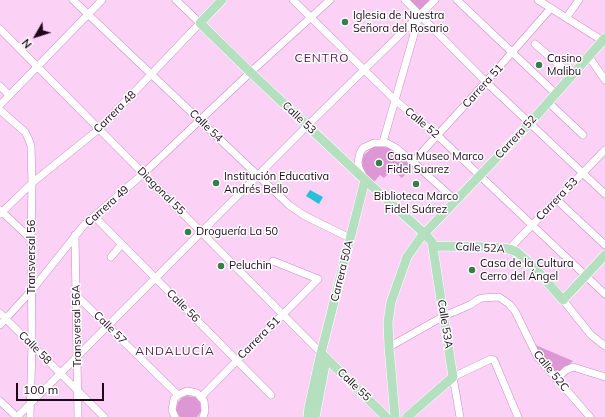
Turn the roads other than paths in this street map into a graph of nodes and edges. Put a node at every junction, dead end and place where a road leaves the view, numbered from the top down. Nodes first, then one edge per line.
1 (73, 0) edge
2 (102, 0) edge
3 (176, 0) edge
4 (222, 0) edge
5 (293, 0) edge
6 (330, 0) edge
7 (404, 0) edge
8 (434, 0) edge
9 (457, 0) edge
10 (538, 0) edge
11 (579, 0) edge
12 (551, 8) junction
13 (88, 14) junction
14 (420, 15) junction
15 (310, 17) junction
16 (566, 18) junction
17 (200, 23) junction
18 (0, 29) edge
19 (604, 40) edge
20 (535, 44) dead end
21 (512, 52) junction
22 (589, 57) junction
23 (37, 66) junction
24 (365, 70) junction
25 (250, 72) junction
26 (152, 74) junction
27 (572, 76) junction
28 (605, 80) edge
29 (486, 82) junction
30 (0, 86) edge
31 (556, 94) junction
32 (9, 95) junction
33 (395, 100) junction
34 (548, 102) junction
35 (0, 105) edge
36 (0, 110) edge
37 (200, 120) junction
38 (530, 123) junction
39 (307, 126) junction
40 (100, 129) junction
41 (437, 135) junction
42 (583, 135) dead end
43 (382, 142) junction
44 (605, 150) edge
45 (413, 162) junction
46 (144, 173) junction
47 (583, 173) junction
48 (258, 176) junction
49 (480, 176) junction
50 (365, 180) junction
51 (32, 183) junction
52 (605, 194) edge
53 (557, 200) junction
54 (456, 201) junction
55 (1, 212) edge
56 (94, 216) junction
57 (532, 225) junction
58 (202, 232) junction
59 (425, 234) junction
60 (75, 235) junction
61 (350, 238) junction
62 (31, 239) junction
63 (122, 244) junction
64 (605, 245) edge
65 (433, 246) junction
66 (509, 249) junction
67 (605, 255) edge
68 (110, 257) dead end
69 (272, 261) dead end
70 (586, 276) junction
71 (156, 278) junction
72 (32, 290) junction
73 (605, 294) edge
74 (76, 295) junction
75 (563, 300) junction
76 (0, 313) edge
77 (282, 314) junction
78 (444, 316) junction
79 (6, 319) junction
80 (0, 325) edge
81 (107, 326) junction
82 (32, 345) junction
83 (605, 346) edge
84 (389, 347) junction
85 (321, 353) junction
86 (78, 355) junction
87 (237, 360) junction
88 (330, 362) junction
89 (60, 373) junction
90 (453, 377) junction
91 (605, 378) edge
92 (556, 379) junction
93 (78, 391) junction
94 (178, 395) junction
95 (272, 395) dead end
96 (201, 397) junction
97 (0, 401) edge
98 (30, 404) junction
99 (17, 417) edge
100 (30, 417) edge
101 (78, 417) edge
102 (104, 417) edge
103 (175, 417) edge
104 (203, 417) edge
105 (308, 417) edge
106 (315, 417) edge
107 (386, 417) edge
108 (395, 417) edge
109 (407, 417) edge
110 (460, 417) edge
111 (518, 417) edge
112 (590, 417) edge

1 - 13 street, Calle 54
2 - 13 street
3 - 17 street, Calle 53
4 - 17 main road, Carrera 48
5 - 15 street, Calle 52
6 - 15 street, Carrera 49
7 - 14 street
8 - 14 street
9 - 21 street
10 - 12 street
11 - 16 street
12 - 16 street
12 - 21 street, Carrera 51
13 - 23 street
13 - 26 street, Calle 54
14 - 24 street
14 - 29 street
14 - 33 street
15 - 24 street, Calle 52
15 - 25 street, Carrera 49
16 - 19 street
17 - 25 main road, Calle 53
17 - 26 street, Carrera 48
18 - 23 street, Diagonal 55
19 - 22 main road, Carrera 52
20 - 27 street
21 - 29 street, Carrera 51
21 - 31 street
22 - 27 main road, Carrera 52
22 - 28 street
23 - 32 street
23 - 40 street, Diagonal 55
24 - 33 street, Calle 52
24 - 39 street
25 - 37 street, Carrera 49
25 - 39 main road, Calle 53
26 - 37 street, Calle 54
26 - 40 street, Carrera 48
27 - 31 main road, Carrera 52
29 - 38 street
29 - 41 street, Carrera 51
30 - 32 street
31 - 34 main road, Carrera 52
32 - 35 street
33 - 41 street, Calle 52
33 - 43 street
34 - 38 main road, Carrera 52
34 - 42 street
36 - 51 street, Transversal 56
37 - 46 street, Carrera 49
37 - 48 street, Calle 54
38 - 47 street
38 - 49 main road, Carrera 52
39 - 48 street
39 - 50 main road, Calle 53
40 - 46 street, Diagonal 55
40 - 51 street, Carrera 48
41 - 45 street, Carrera 51
41 - 49 street, Calle 52
43 - 45 street
43 - 50 street
44 - 47 street, Carrera 53
45 - 54 street
46 - 56 street, Carrera 49
46 - 58 street, Diagonal 55
47 - 52 street
47 - 53 street, Carrera 53
48 - 58 street
48 - 61 street, Calle 54
49 - 54 main road, Carrera 52
49 - 57 street, Calle 52
50 - 59 main road, Calle 53
50 - 61 main road, Carrera 50A
51 - 55 street, Carrera 48
51 - 62 street, Transversal 56
53 - 57 street, Carrera 53
53 - 64 street
54 - 59 main road, Carrera 52
55 - 62 street
56 - 60 street, Carrera 49
56 - 63 street, Calle 56
57 - 66 street, Carrera 53
57 - 70 street, Calle 52
58 - 71 street
58 - 77 street, Diagonal 55
59 - 65 main road, Calle 53A
59 - 84 main road
60 - 72 street, Carrera 49
60 - 74 street, Transversal 56A
61 - 85 main road, Carrera 50A
62 - 72 street, Transversal 56
63 - 68 street
63 - 71 street, Calle 56
65 - 66 main road, Calle 52A
65 - 78 main road, Calle 53A
66 - 75 main road, Calle 52A
67 - 70 main road
69 - 77 street, Carrera 51
70 - 73 street, Calle 52
70 - 75 main road
71 - 81 street
71 - 87 street, Calle 56
72 - 79 street, Carrera 49
72 - 82 street, Transversal 56
74 - 81 street, Calle 57
74 - 86 street, Transversal 56A
75 - 83 street, Calle 52A
76 - 79 street, Calle 58
77 - 85 street, Diagonal 55
77 - 87 street, Carrera 51
78 - 84 street
78 - 90 main road, Calle 53A
78 - 92 street, Calle 52C
79 - 80 street, Carrera 49
79 - 82 street, Calle 58
81 - 86 street
81 - 94 street, Calle 57
82 - 89 street, Calle 58
82 - 98 street, Transversal 56
84 - 108 main road
85 - 88 main road, Calle 55
85 - 105 main road, Carrera 50A
86 - 89 street
86 - 93 street, Transversal 56A
87 - 95 street, Calle 56
87 - 96 street, Carrera 51
88 - 106 main road
88 - 107 main road, Calle 55
89 - 93 street, Calle 58
89 - 98 street
90 - 109 main road
90 - 110 street, Calle 53A
90 - 111 street
91 - 92 street
92 - 112 street, Calle 52C
93 - 101 street, Transversal 56A
93 - 102 street, Calle 58
94 - 96 street
94 - 103 street
96 - 104 street
97 - 99 street
98 - 99 street
98 - 100 street, Transversal 56

